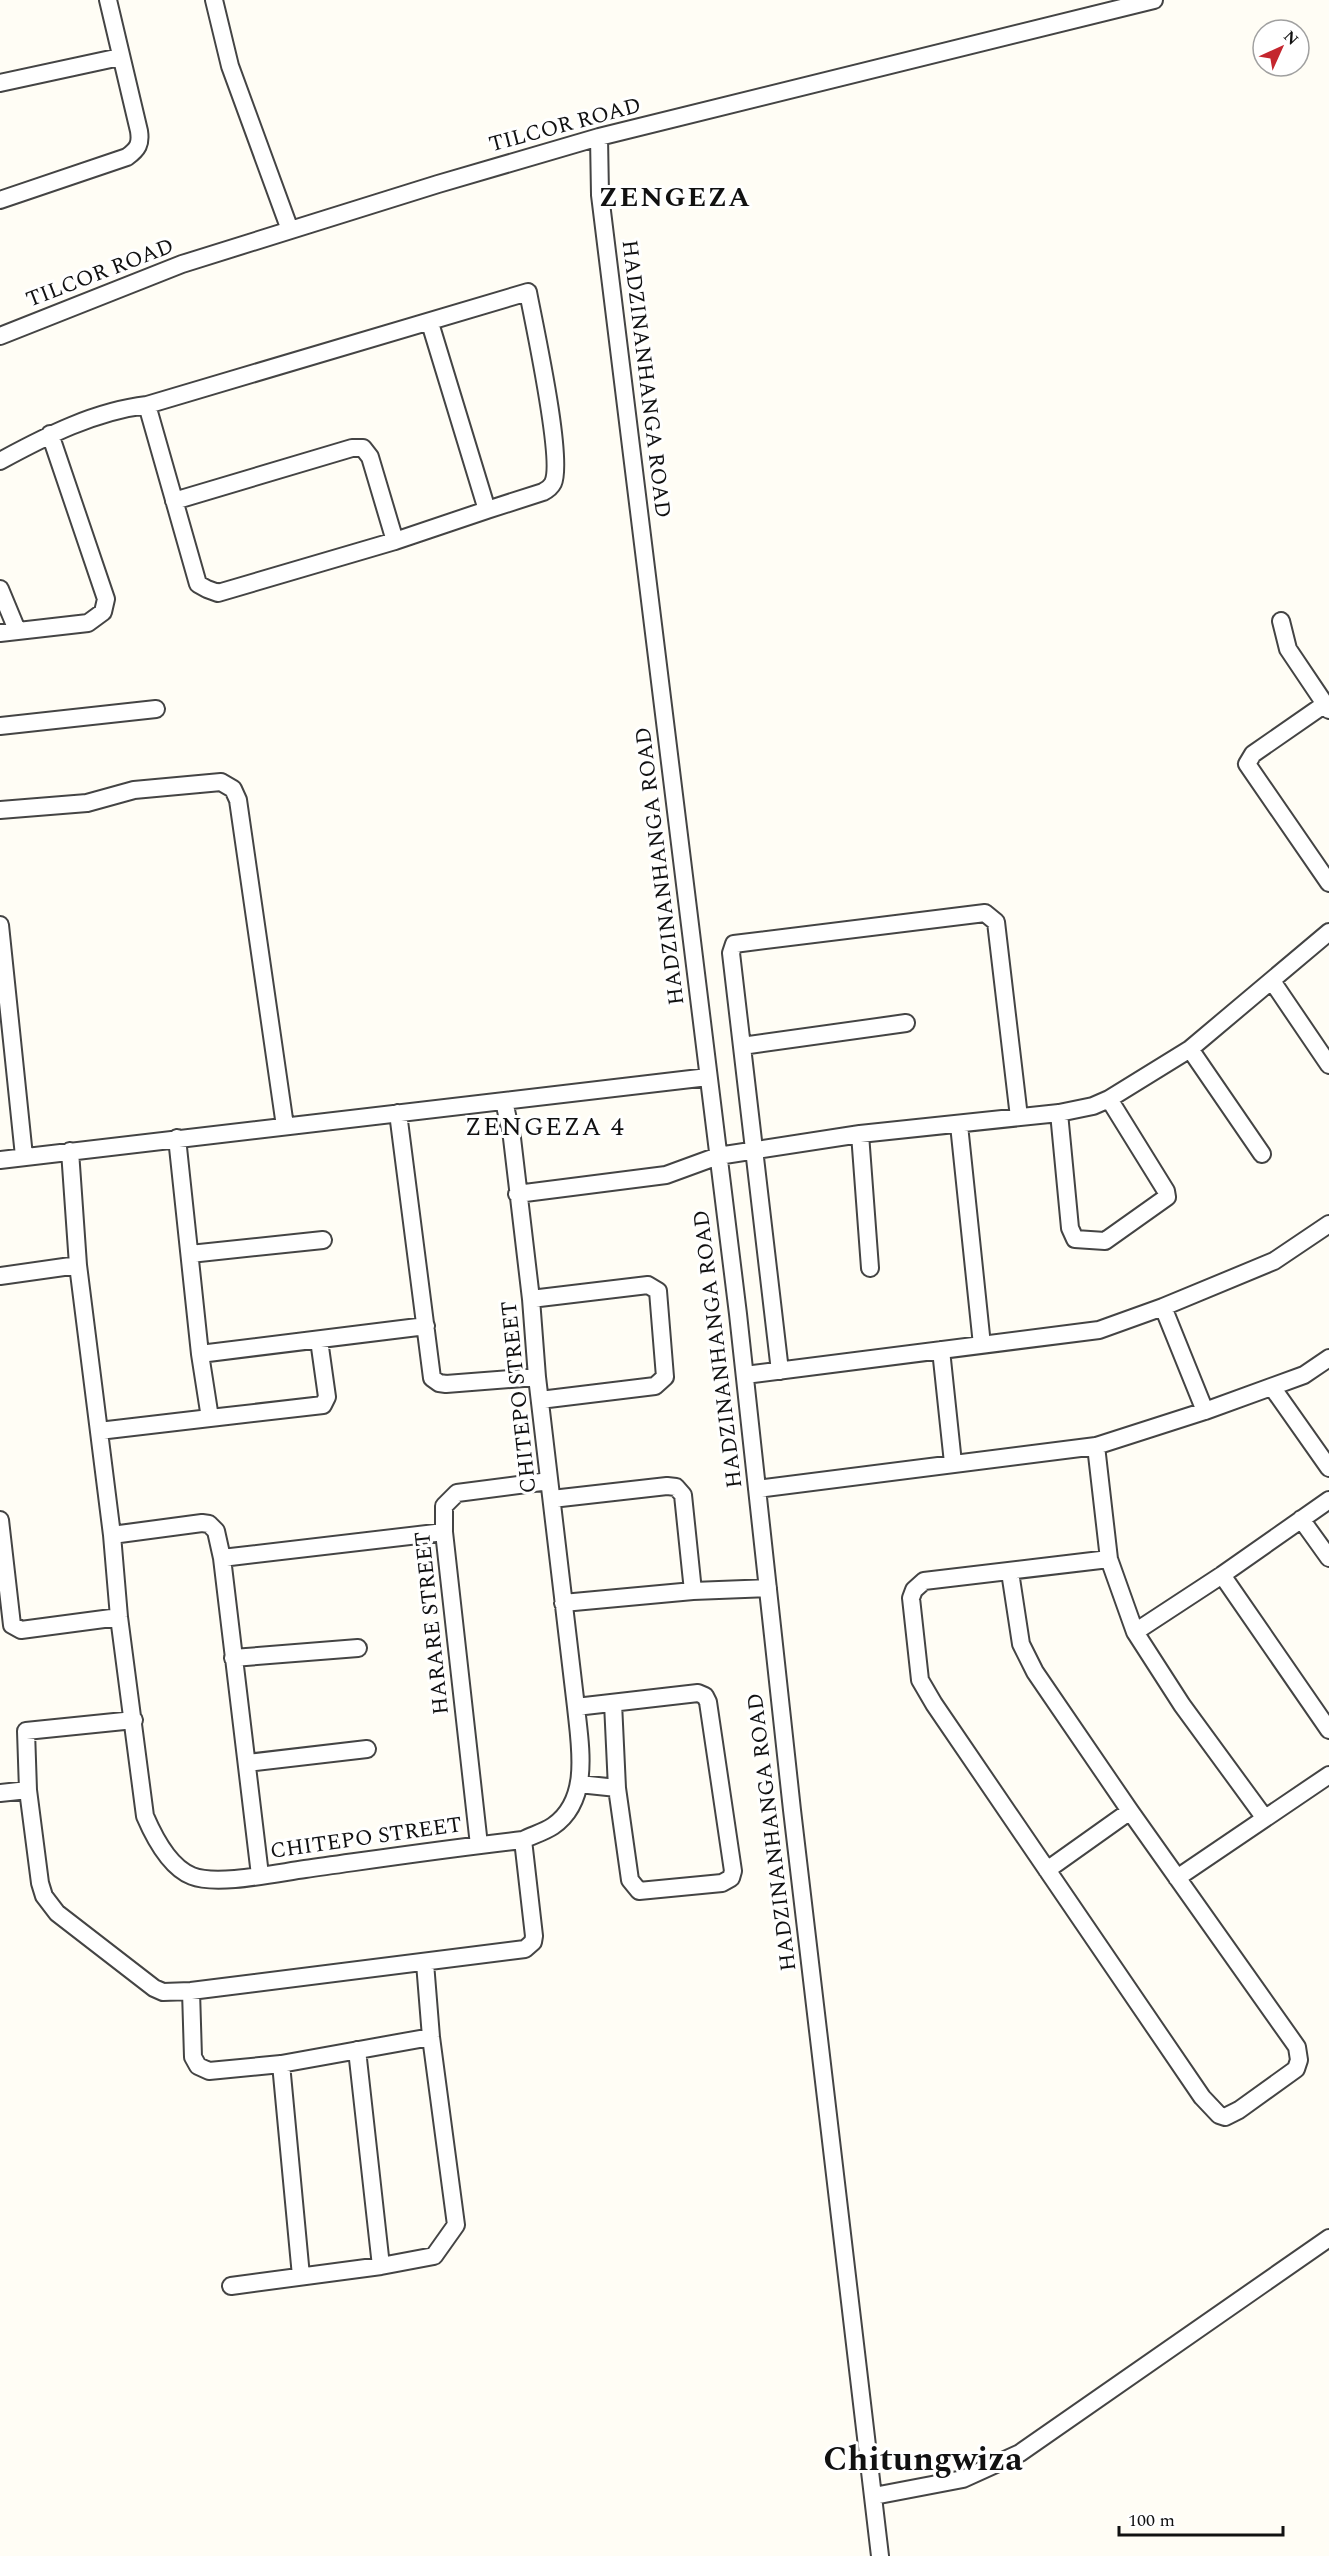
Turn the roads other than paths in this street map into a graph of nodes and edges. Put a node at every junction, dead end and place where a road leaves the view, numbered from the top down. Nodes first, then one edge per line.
1 (108, 0) edge
2 (214, 0) edge
3 (1154, 0) edge
4 (120, 57) junction
5 (0, 83) edge
6 (599, 137) junction
7 (0, 200) edge
8 (290, 230) junction
9 (430, 323) junction
10 (0, 336) edge
11 (147, 405) junction
12 (50, 434) junction
13 (0, 461) edge
14 (174, 501) junction
15 (487, 510) junction
16 (395, 541) junction
17 (0, 589) edge
18 (1281, 621) dead end
19 (17, 630) junction
20 (0, 633) edge
21 (1327, 707) edge
22 (156, 709) dead end
23 (0, 726) edge
24 (0, 810) edge
25 (1329, 884) edge
26 (0, 925) edge
27 (1329, 932) edge
28 (1272, 981) junction
29 (4, 1010) edge
30 (906, 1023) dead end
31 (742, 1046) junction
32 (1190, 1049) junction
33 (1329, 1065) edge
34 (708, 1077) junction
35 (1109, 1099) junction
36 (504, 1101) junction
37 (398, 1113) junction
38 (1059, 1113) junction
39 (1020, 1117) junction
40 (960, 1125) junction
41 (285, 1126) junction
42 (860, 1134) junction
43 (177, 1138) junction
44 (755, 1150) junction
45 (70, 1151) junction
46 (1262, 1154) dead end
47 (24, 1156) junction
48 (718, 1156) junction
49 (0, 1160) edge
50 (517, 1194) junction
51 (1329, 1224) edge
52 (323, 1240) dead end
53 (190, 1254) junction
54 (78, 1265) junction
55 (870, 1268) dead end
56 (0, 1276) edge
57 (531, 1299) junction
58 (1163, 1307) junction
59 (426, 1326) junction
60 (319, 1340) junction
61 (982, 1345) junction
62 (941, 1350) junction
63 (200, 1354) junction
64 (1329, 1358) edge
65 (780, 1371) junction
66 (745, 1375) junction
67 (537, 1377) junction
68 (1272, 1387) junction
69 (540, 1400) junction
70 (1205, 1411) junction
71 (210, 1418) junction
72 (99, 1431) junction
73 (1096, 1446) junction
74 (952, 1463) junction
75 (1329, 1468) edge
76 (549, 1481) junction
77 (757, 1489) junction
78 (552, 1499) junction
79 (1329, 1500) edge
80 (1301, 1519) junction
81 (0, 1520) edge
82 (444, 1532) junction
83 (112, 1535) junction
84 (222, 1558) junction
85 (1109, 1558) junction
86 (1329, 1558) edge
87 (1010, 1572) junction
88 (1222, 1575) junction
89 (4, 1587) edge
90 (768, 1588) junction
91 (693, 1591) junction
92 (563, 1603) junction
93 (119, 1617) junction
94 (1135, 1632) junction
95 (358, 1648) dead end
96 (233, 1658) junction
97 (612, 1703) junction
98 (576, 1707) junction
99 (134, 1720) junction
100 (1329, 1730) edge
101 (367, 1749) dead end
102 (246, 1763) junction
103 (1329, 1774) edge
104 (579, 1784) junction
105 (617, 1788) junction
106 (28, 1790) junction
107 (0, 1793) edge
108 (1130, 1811) junction
109 (1264, 1817) junction
110 (523, 1840) junction
111 (479, 1845) junction
112 (1047, 1870) junction
113 (261, 1875) junction
114 (1177, 1878) junction
115 (425, 1963) junction
116 (191, 1991) junction
117 (431, 2037) junction
118 (357, 2050) junction
119 (281, 2064) junction
120 (1329, 2238) edge
121 (381, 2266) junction
122 (301, 2276) junction
123 (231, 2286) dead end
124 (874, 2496) junction
125 (880, 2556) edge

1 - 4 street
2 - 8 street
3 - 6 street, TILCOR ROAD
4 - 5 street
4 - 7 street
6 - 8 street, TILCOR ROAD
6 - 34 street, HADZINANHANGA ROAD
8 - 10 street, TILCOR ROAD
9 - 11 street
9 - 15 street
9 - 15 street
11 - 12 street
11 - 14 street
12 - 13 street
12 - 19 street
14 - 16 street
14 - 16 street
15 - 16 street
17 - 19 street
18 - 21 street
19 - 20 street
21 - 25 street
22 - 23 street
24 - 41 street
26 - 29 street
27 - 28 street
28 - 32 street
28 - 33 street
29 - 47 street
30 - 31 street
31 - 39 street
31 - 44 street
32 - 35 street
32 - 46 street
34 - 36 street
34 - 48 street, HADZINANHANGA ROAD
35 - 38 street
35 - 38 street
36 - 37 street
36 - 50 street, CHITEPO STREET
37 - 41 street
37 - 59 street
38 - 39 street
39 - 40 street
40 - 42 street
40 - 61 street
41 - 43 street
42 - 44 street
42 - 55 street
43 - 45 street
43 - 53 street
44 - 48 street
44 - 65 street
45 - 47 street
45 - 54 street, CHITEPO STREET
47 - 49 street
48 - 50 street
48 - 66 street, HADZINANHANGA ROAD
50 - 57 street, CHITEPO STREET
51 - 58 street
52 - 53 street
53 - 63 street
54 - 56 street
54 - 72 street, CHITEPO STREET
57 - 67 street, CHITEPO STREET
57 - 69 street
58 - 61 street
58 - 70 street
59 - 60 street
59 - 67 street
60 - 63 street
60 - 71 street
61 - 62 street
62 - 65 street
62 - 74 street
63 - 71 street
64 - 68 street
65 - 66 street
66 - 77 street, HADZINANHANGA ROAD
67 - 69 street, CHITEPO STREET
68 - 70 street
68 - 75 street
69 - 76 street, CHITEPO STREET
70 - 73 street
71 - 72 street
72 - 83 street, CHITEPO STREET
73 - 74 street
73 - 85 street
74 - 77 street
76 - 78 street, CHITEPO STREET
76 - 82 street, HARARE STREET
77 - 90 street, HADZINANHANGA ROAD
78 - 91 street
78 - 92 street, CHITEPO STREET
79 - 80 street
80 - 86 street
80 - 88 street
81 - 89 street
82 - 84 street
82 - 111 street, HARARE STREET
83 - 84 street
83 - 93 street, CHITEPO STREET
84 - 96 street
85 - 87 street
85 - 94 street
87 - 108 street
87 - 112 street
88 - 94 street
88 - 100 street
89 - 93 street
90 - 91 street
90 - 124 street, HADZINANHANGA ROAD
91 - 92 street
92 - 98 street, CHITEPO STREET
93 - 99 street, CHITEPO STREET
94 - 109 street
95 - 96 street
96 - 102 street
97 - 98 street
97 - 105 street
97 - 105 street
98 - 104 street, CHITEPO STREET
99 - 106 street
99 - 113 street, CHITEPO STREET
101 - 102 street
102 - 113 street
103 - 109 street
104 - 105 street
104 - 110 street, CHITEPO STREET
106 - 107 street
106 - 116 street
108 - 112 street
108 - 114 street
109 - 114 street
110 - 111 street, CHITEPO STREET
110 - 115 street
111 - 113 street, CHITEPO STREET
112 - 114 street
115 - 116 street
115 - 117 street
116 - 119 street
117 - 118 street
117 - 121 street
118 - 119 street
118 - 121 street
119 - 122 street
120 - 124 street
121 - 122 street
122 - 123 street
124 - 125 street, HADZINANHANGA ROAD

